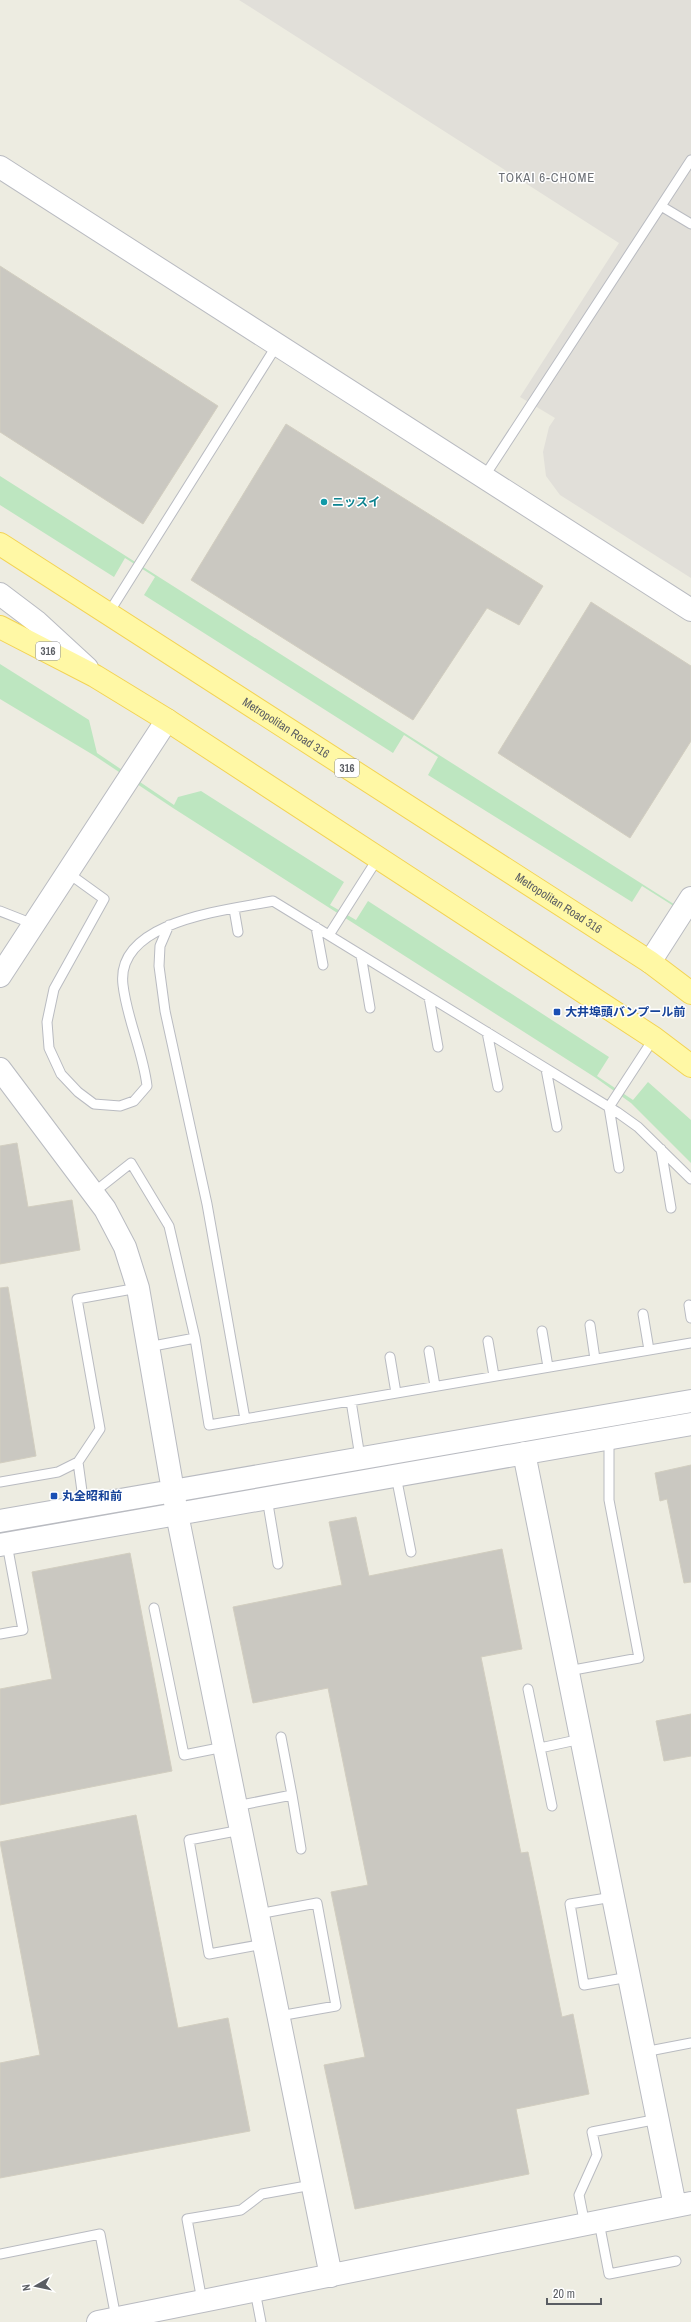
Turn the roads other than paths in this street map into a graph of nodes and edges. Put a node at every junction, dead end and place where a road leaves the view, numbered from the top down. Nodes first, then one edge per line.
1 (691, 160) edge
2 (0, 167) edge
3 (661, 206) junction
4 (691, 224) edge
5 (277, 345) junction
6 (484, 477) junction
7 (1, 545) edge
8 (4, 599) edge
9 (691, 610) edge
10 (107, 614) junction
11 (0, 627) edge
12 (95, 676) junction
13 (167, 720) junction
14 (378, 858) junction
15 (66, 872) junction
16 (691, 898) edge
17 (234, 909) junction
18 (0, 911) edge
19 (33, 924) junction
20 (169, 926) junction
21 (316, 927) junction
22 (238, 932) dead end
23 (329, 935) junction
24 (361, 955) junction
25 (650, 962) junction
26 (323, 965) dead end
27 (0, 976) edge
28 (691, 992) edge
29 (429, 997) junction
30 (370, 1008) dead end
31 (487, 1032) junction
32 (654, 1038) junction
33 (438, 1047) dead end
34 (691, 1066) edge
35 (0, 1069) edge
36 (546, 1069) junction
37 (498, 1087) dead end
38 (609, 1107) junction
39 (557, 1127) dead end
40 (661, 1149) junction
41 (619, 1168) dead end
42 (691, 1179) edge
43 (93, 1193) junction
44 (671, 1208) dead end
45 (138, 1288) junction
46 (689, 1305) dead end
47 (643, 1314) dead end
48 (691, 1318) edge
49 (590, 1325) dead end
50 (542, 1331) dead end
51 (195, 1338) junction
52 (488, 1341) dead end
53 (691, 1343) edge
54 (148, 1347) junction
55 (649, 1350) junction
56 (429, 1351) dead end
57 (390, 1357) dead end
58 (595, 1359) junction
59 (548, 1367) junction
60 (494, 1376) junction
61 (435, 1386) junction
62 (396, 1393) junction
63 (351, 1401) junction
64 (691, 1401) edge
65 (245, 1419) junction
66 (691, 1424) edge
67 (609, 1438) junction
68 (524, 1453) junction
69 (360, 1457) junction
70 (78, 1462) junction
71 (396, 1476) junction
72 (0, 1482) edge
73 (173, 1490) junction
74 (267, 1498) junction
75 (84, 1506) junction
76 (177, 1514) junction
77 (0, 1521) edge
78 (4, 1544) edge
79 (411, 1552) dead end
80 (278, 1564) dead end
81 (154, 1608) dead end
82 (0, 1634) edge
83 (568, 1671) junction
84 (528, 1689) dead end
85 (281, 1737) dead end
86 (581, 1740) junction
87 (224, 1747) junction
88 (540, 1748) junction
89 (292, 1794) junction
90 (236, 1806) junction
91 (552, 1806) dead end
92 (241, 1830) junction
93 (301, 1849) dead end
94 (613, 1897) junction
95 (258, 1914) junction
96 (264, 1944) junction
97 (629, 1977) junction
98 (278, 2016) junction
99 (691, 2043) edge
100 (644, 2052) junction
101 (658, 2119) junction
102 (312, 2185) junction
103 (683, 2204) edge
104 (592, 2223) junction
105 (0, 2254) edge
106 (676, 2261) dead end
107 (331, 2276) junction
108 (256, 2291) junction
109 (202, 2301) junction
110 (107, 2320) edge
111 (261, 2322) edge

1 - 3 lane
2 - 5 street
3 - 4 lane
3 - 6 lane
5 - 6 street
5 - 10 lane
6 - 9 street
7 - 10 main road, Metropolitan Road 316 / 316
8 - 12 street
10 - 25 main road, Metropolitan Road 316 / 316
11 - 12 main road, 316
12 - 13 main road, 316
13 - 14 main road, 316
13 - 15 street
14 - 23 lane
14 - 32 main road, 316
15 - 19 street
15 - 20 lane
16 - 25 street
17 - 20 lane
17 - 21 lane
17 - 22 lane
18 - 19 lane
19 - 27 street
20 - 65 lane
21 - 23 lane
21 - 26 lane
23 - 24 lane
24 - 29 lane
24 - 30 lane
25 - 28 main road, Metropolitan Road 316 / 316
29 - 31 lane
29 - 33 lane
31 - 36 lane
31 - 37 lane
32 - 34 main road, 316
32 - 38 lane
35 - 43 street
36 - 38 lane
36 - 39 lane
38 - 40 lane
38 - 41 lane
40 - 42 lane
40 - 44 lane
43 - 45 street
43 - 51 lane
45 - 54 street
45 - 70 lane
46 - 48 lane
47 - 55 lane
49 - 58 lane
50 - 59 lane
51 - 54 lane
51 - 65 lane
52 - 60 lane
53 - 55 lane
54 - 73 street
55 - 58 lane
56 - 61 lane
57 - 62 lane
58 - 59 lane
59 - 60 lane
60 - 61 lane
61 - 62 lane
62 - 63 lane
63 - 65 lane
63 - 69 lane
64 - 69 street
66 - 67 street
67 - 68 street
67 - 83 lane
68 - 71 street
68 - 83 street
69 - 73 street
70 - 72 lane
70 - 75 lane
71 - 74 street
71 - 79 lane
73 - 75 street
73 - 76 street
74 - 76 street
74 - 80 lane
75 - 77 street
76 - 78 street
76 - 87 street
78 - 82 lane
81 - 87 lane
83 - 86 street
84 - 88 lane
85 - 89 lane
86 - 88 lane
86 - 94 street
87 - 90 street
88 - 91 lane
89 - 90 lane
89 - 93 lane
90 - 92 street
92 - 95 street
92 - 96 lane
94 - 97 street
94 - 97 lane
95 - 96 street
95 - 98 lane
96 - 98 street
97 - 100 street
98 - 102 street
99 - 100 lane
100 - 101 street
101 - 103 street
101 - 104 lane
102 - 107 street
102 - 109 lane
103 - 104 street
104 - 106 lane
104 - 107 street
105 - 110 lane
107 - 108 street
108 - 109 street
108 - 111 lane
109 - 110 street

